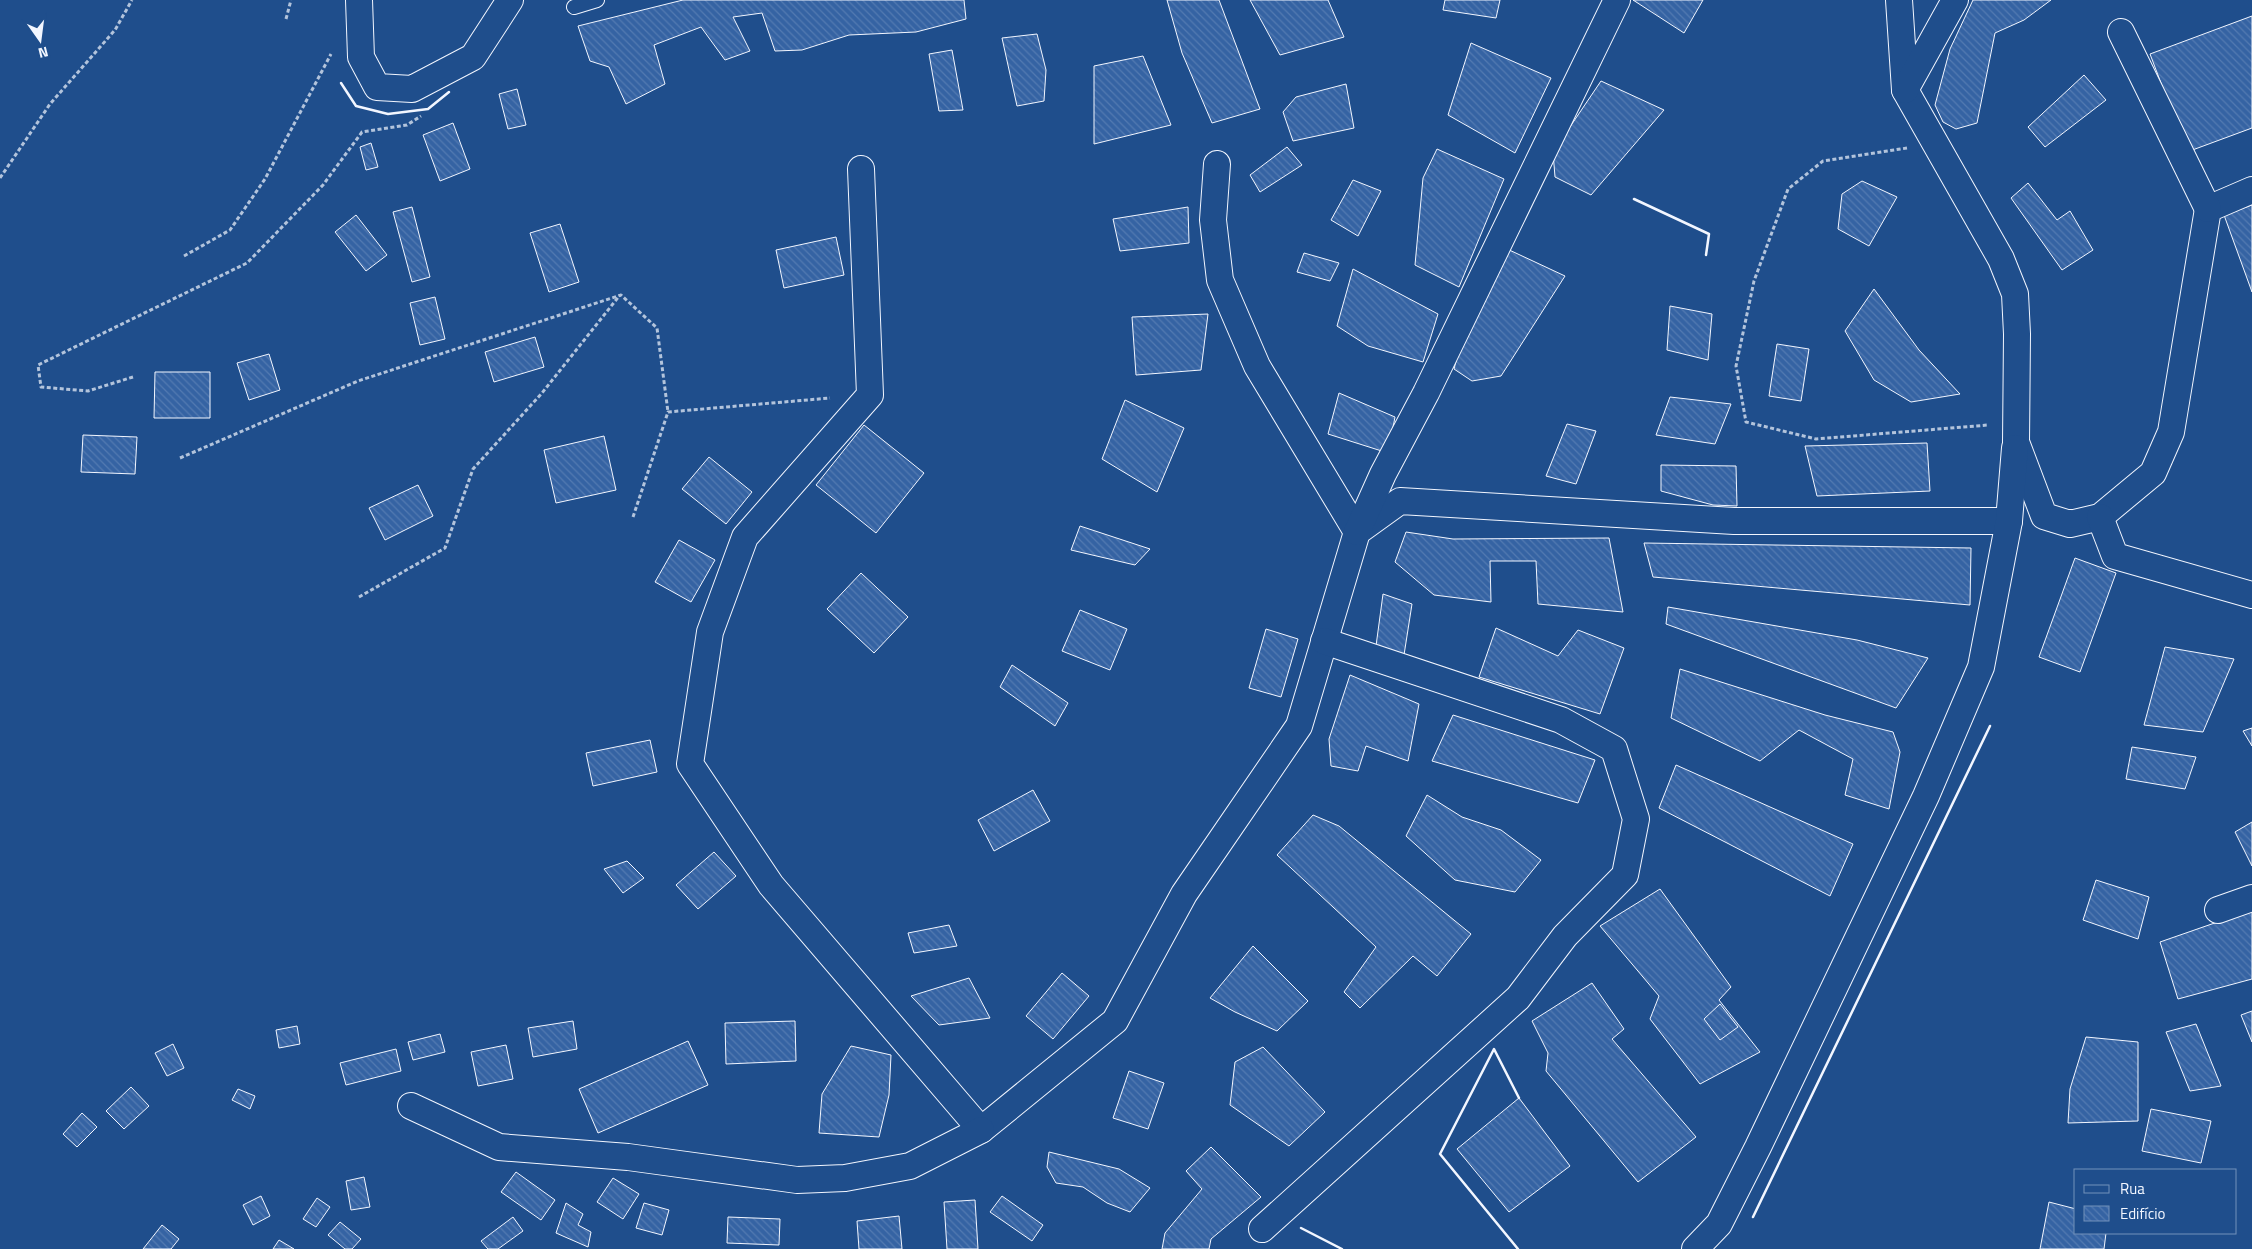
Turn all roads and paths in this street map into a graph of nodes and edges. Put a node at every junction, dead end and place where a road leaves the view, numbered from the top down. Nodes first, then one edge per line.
1 (132, 0) edge
2 (291, 0) edge
3 (359, 0) edge
4 (510, 0) edge
5 (597, 0) edge
6 (1617, 0) edge
7 (1900, 0) edge
8 (1954, 0) edge
9 (574, 7) dead end
10 (286, 19) dead end
11 (2121, 32) dead end
12 (334, 49) dead end
13 (1904, 90) junction
14 (423, 114) dead end
15 (1935, 143) junction
16 (1218, 164) dead end
17 (860, 169) dead end
18 (0, 178) edge
19 (2252, 190) edge
20 (2208, 209) junction
21 (184, 256) dead end
22 (621, 295) junction
23 (133, 377) dead end
24 (870, 396) junction
25 (668, 412) junction
26 (2016, 432) junction
27 (180, 458) dead end
28 (2100, 517) junction
29 (633, 518) dead end
30 (2009, 521) junction
31 (1357, 532) junction
32 (2252, 595) edge
33 (359, 597) dead end
34 (1324, 641) junction
35 (2252, 898) edge
36 (2218, 910) dead end
37 (411, 1106) dead end
38 (981, 1130) junction
39 (1262, 1229) dead end
40 (1695, 1249) edge

1 - 18 path
2 - 10 path
3 - 4 street
5 - 9 lane
6 - 31 street
7 - 13 street
8 - 13 street
11 - 20 street
12 - 21 path
13 - 15 street
14 - 23 path
15 - 26 street
15 - 26 path
16 - 31 street
17 - 24 street
19 - 20 street
20 - 28 street
22 - 25 path
22 - 27 path
22 - 33 path
24 - 25 path
24 - 38 street
25 - 29 path
26 - 28 street
26 - 30 street
28 - 32 street
30 - 31 street
30 - 40 street
31 - 34 street
34 - 38 street
34 - 39 street
35 - 36 street
37 - 38 street

